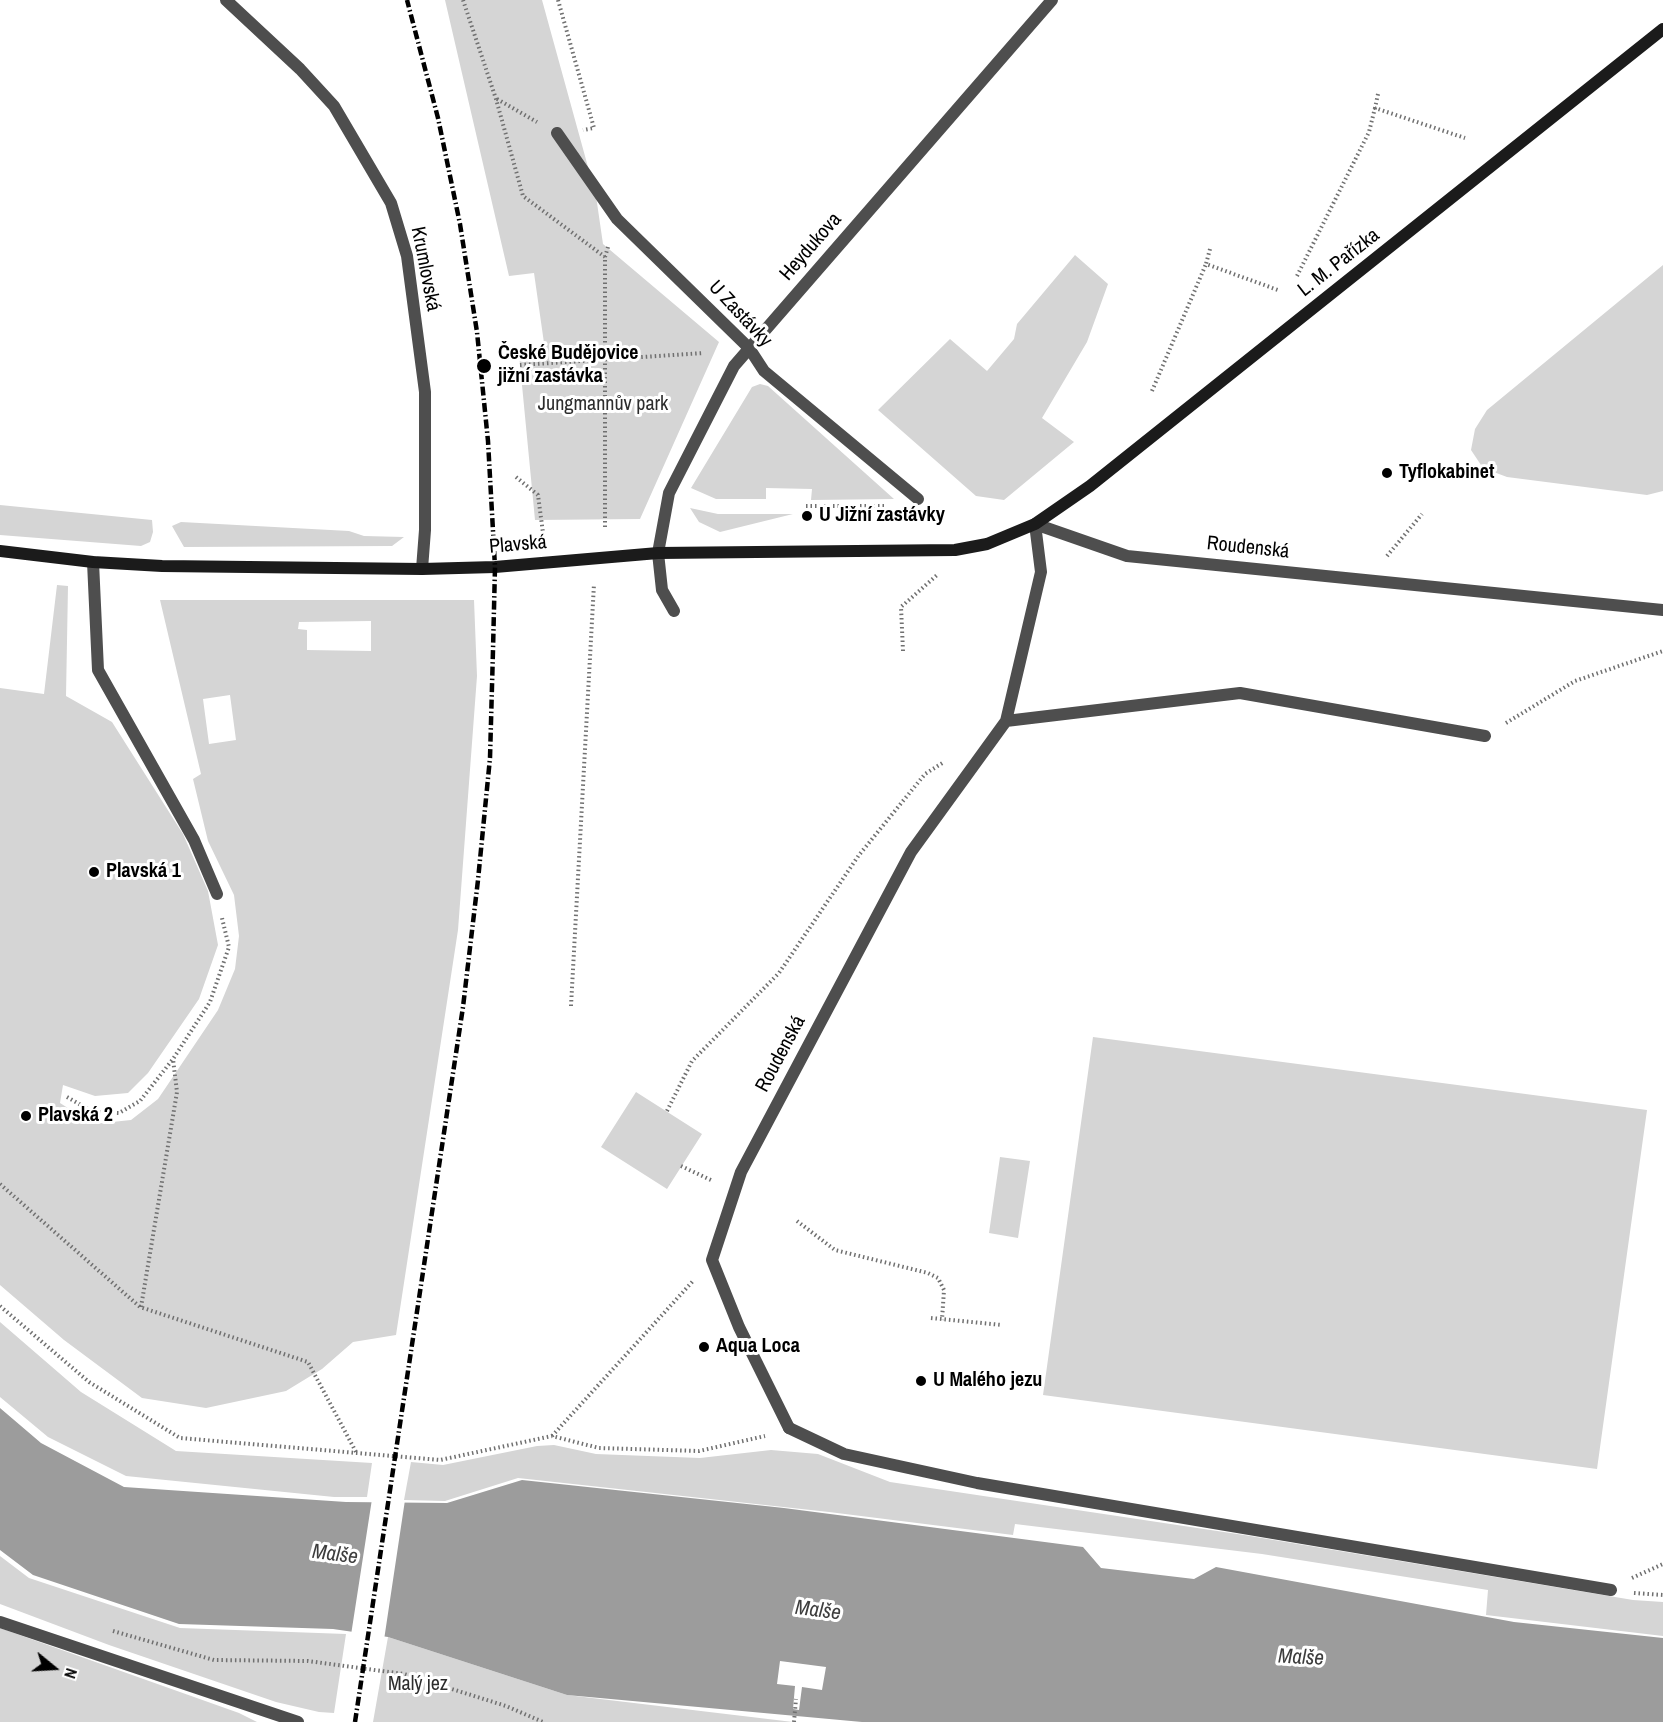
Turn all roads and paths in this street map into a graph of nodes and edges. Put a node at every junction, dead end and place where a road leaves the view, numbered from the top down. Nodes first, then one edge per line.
1 (226, 0) edge
2 (463, 0) edge
3 (558, 0) edge
4 (1050, 1) edge
5 (1663, 29) edge
6 (1378, 94) dead end
7 (496, 99) junction
8 (1375, 108) junction
9 (557, 133) junction
10 (1465, 138) dead end
11 (617, 219) junction
12 (1210, 249) dead end
13 (605, 257) junction
14 (1206, 264) junction
15 (1296, 276) dead end
16 (1278, 290) dead end
17 (749, 348) junction
18 (704, 353) dead end
19 (604, 360) junction
20 (520, 365) dead end
21 (1152, 391) dead end
22 (516, 477) dead end
23 (918, 499) dead end
24 (806, 506) dead end
25 (888, 506) dead end
26 (1422, 514) dead end
27 (1035, 524) junction
28 (605, 528) dead end
29 (543, 533) dead end
30 (955, 550) junction
31 (0, 551) edge
32 (658, 553) junction
33 (93, 562) junction
34 (422, 569) junction
35 (1368, 580) junction
36 (1663, 610) edge
37 (674, 611) dead end
38 (592, 615) dead end
39 (903, 651) dead end
40 (1663, 651) edge
41 (1006, 722) junction
42 (1485, 736) joint
43 (952, 756) dead end
44 (217, 894) joint
45 (571, 1006) dead end
46 (173, 1059) junction
47 (68, 1096) dead end
48 (667, 1111) dead end
49 (681, 1167) dead end
50 (0, 1184) edge
51 (736, 1191) junction
52 (796, 1221) dead end
53 (712, 1260) junction
54 (0, 1306) edge
55 (140, 1307) junction
56 (930, 1318) dead end
57 (942, 1320) junction
58 (1002, 1325) dead end
59 (789, 1428) junction
60 (552, 1436) junction
61 (356, 1453) junction
62 (1663, 1564) edge
63 (1611, 1590) joint
64 (0, 1622) edge
65 (107, 1629) dead end
66 (796, 1699) dead end
67 (277, 1719) edge
68 (298, 1722) edge
69 (543, 1722) edge
70 (794, 1722) edge

1 - 34 street, Krumlovská
2 - 7 path
3 - 9 path
4 - 17 street, Heydukova
5 - 27 street, L. M. Pařízka
6 - 8 path
7 - 9 path
7 - 13 path
8 - 10 path
8 - 15 path
9 - 11 street, U Zastávky
11 - 13 path
11 - 17 street, U Zastávky
12 - 14 path
13 - 19 path
14 - 16 path
14 - 21 path
17 - 23 street, U Zastávky
17 - 32 street, Heydukova
18 - 19 path
19 - 20 path
19 - 28 path
22 - 29 path
24 - 25 path
26 - 35 path
27 - 30 street, Plavská
27 - 35 street, Roudenská
27 - 41 street, Roudenská
30 - 32 street, Plavská
30 - 39 path
31 - 33 street, Plavská
32 - 34 street, Plavská
32 - 37 street, Heydukova
33 - 34 street, Plavská
33 - 44 street
35 - 36 street, Roudenská
38 - 45 path
40 - 42 path
41 - 42 street
41 - 51 street, Roudenská
43 - 48 path
44 - 46 path
46 - 47 path
46 - 55 path
49 - 51 path
50 - 55 path
51 - 53 street, Roudenská
52 - 57 path
53 - 59 street
53 - 60 path
54 - 61 path
55 - 61 path
56 - 57 path
57 - 58 path
59 - 60 path
59 - 63 street
60 - 61 path
62 - 63 path
64 - 67 street
65 - 69 path
66 - 70 path
67 - 68 street

